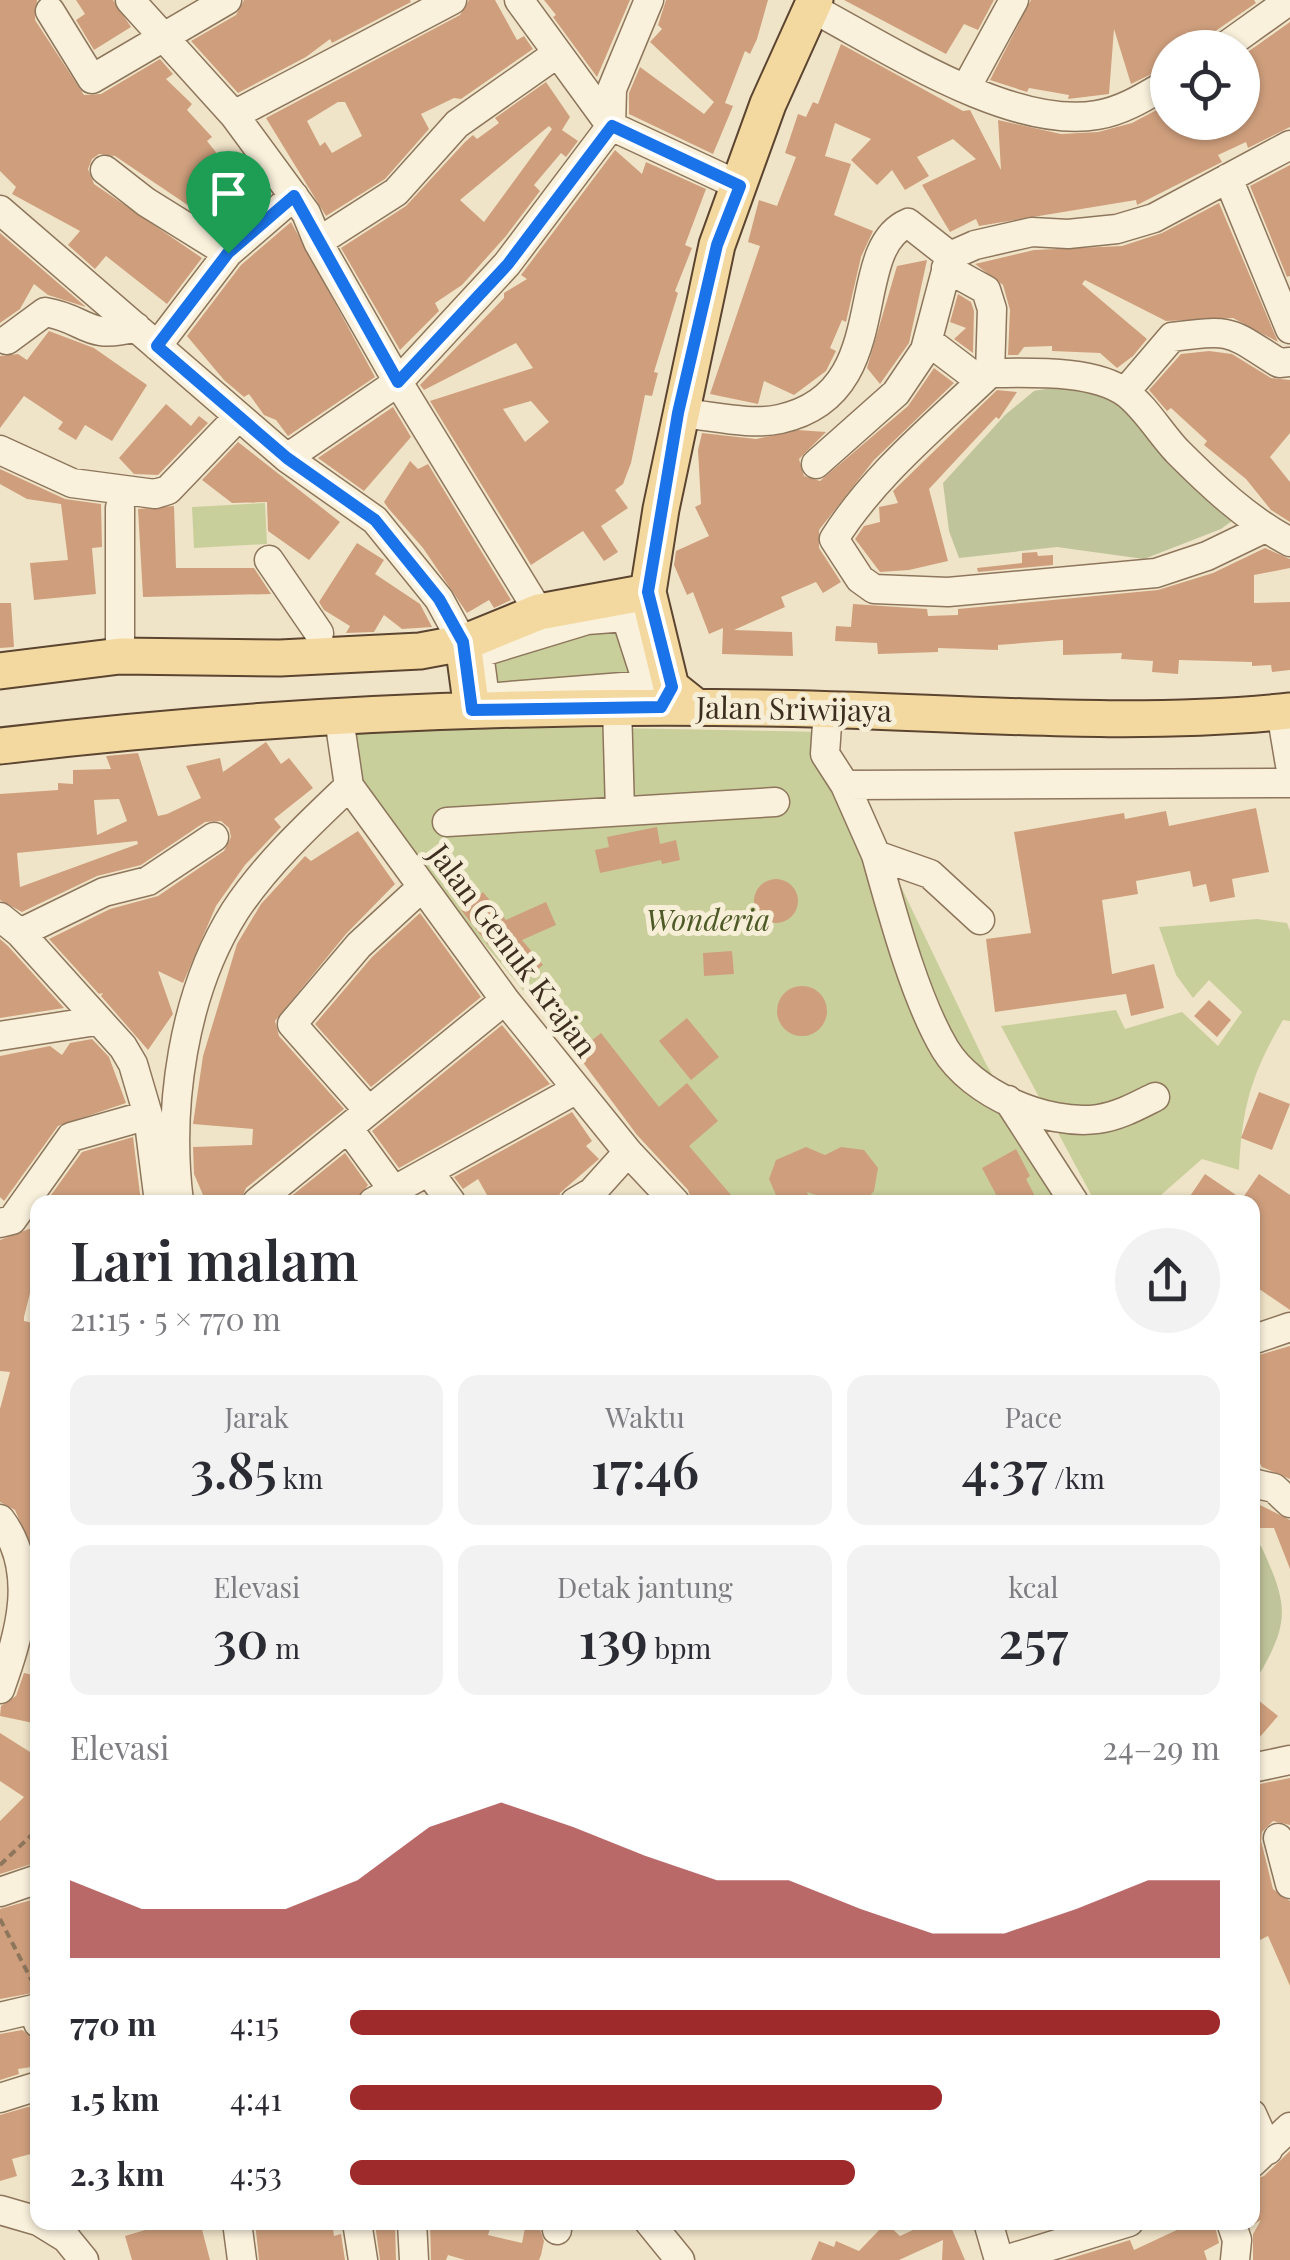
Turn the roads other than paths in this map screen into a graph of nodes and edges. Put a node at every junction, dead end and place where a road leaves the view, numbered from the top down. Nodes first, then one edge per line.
1 (130, 0) edge
2 (226, 0) edge
3 (452, 0) edge
4 (519, 0) edge
5 (649, 0) edge
6 (1014, 0) edge
7 (1290, 0) edge
8 (813, 4) edge
9 (50, 12) dead end
10 (1248, 30) edge
11 (163, 36) junction
12 (555, 54) junction
13 (966, 88) junction
14 (1150, 92) edge
15 (234, 116) junction
16 (612, 126) junction
17 (1290, 144) edge
18 (105, 170) dead end
19 (1228, 178) junction
20 (740, 186) junction
21 (294, 196) junction
22 (0, 211) edge
23 (318, 242) junction
24 (228, 253) junction
25 (948, 262) junction
26 (1290, 329) edge
27 (147, 337) junction
28 (7, 340) dead end
29 (928, 341) junction
30 (1290, 362) edge
31 (990, 373) junction
32 (398, 382) junction
33 (1125, 392) junction
34 (678, 413) junction
35 (238, 417) junction
36 (0, 450) edge
37 (287, 458) junction
38 (816, 464) dead end
39 (120, 508) dead end
40 (1262, 529) junction
41 (1290, 542) edge
42 (268, 560) dead end
43 (637, 605) junction
44 (539, 612) junction
45 (319, 633) junction
46 (463, 642) junction
47 (375, 654) junction
48 (0, 655) edge
49 (120, 656) junction
50 (0, 671) edge
51 (676, 700) junction
52 (617, 706) junction
53 (472, 710) junction
54 (1286, 712) edge
55 (339, 718) junction
56 (826, 733) junction
57 (0, 746) edge
58 (1290, 765) edge
59 (1290, 783) edge
60 (845, 785) junction
61 (349, 786) junction
62 (775, 802) dead end
63 (620, 811) junction
64 (447, 822) dead end
65 (214, 837) dead end
66 (876, 854) junction
67 (420, 888) junction
68 (980, 920) dead end
69 (10, 925) edge
70 (505, 1000) junction
71 (96, 1020) junction
72 (0, 1036) edge
73 (576, 1089) junction
74 (1155, 1097) dead end
75 (1008, 1100) junction
76 (148, 1116) junction
77 (358, 1119) junction
78 (628, 1152) junction
79 (429, 1172) junction
80 (158, 1195) edge
81 (178, 1195) edge
82 (266, 1195) edge
83 (383, 1195) edge
84 (388, 1195) edge
85 (445, 1195) edge
86 (587, 1195) edge
87 (666, 1195) edge
88 (1069, 1195) edge
89 (4, 1218) edge
90 (1290, 1326) edge
91 (1260, 1337) edge
92 (1260, 1485) edge
93 (1290, 1503) edge
94 (0, 1519) edge
95 (0, 1689) edge
96 (1290, 1760) edge
97 (1260, 1766) edge
98 (1273, 1839) edge
99 (30, 1882) edge
100 (1290, 1884) edge
101 (0, 1892) edge
102 (30, 2016) edge
103 (0, 2018) edge
104 (30, 2089) edge
105 (0, 2098) edge
106 (1290, 2127) edge
107 (1260, 2157) edge
108 (0, 2210) edge
109 (30, 2219) edge
110 (52, 2230) edge
111 (238, 2230) edge
112 (357, 2230) edge
113 (412, 2230) edge
114 (656, 2230) edge
115 (991, 2230) edge
116 (1103, 2230) edge
117 (1234, 2230) edge
118 (84, 2260) edge
119 (242, 2260) edge
120 (363, 2260) edge
121 (414, 2260) edge
122 (680, 2260) edge
123 (1002, 2260) edge
124 (1235, 2260) edge

1 - 11 street
2 - 11 street
3 - 15 street
4 - 12 street
5 - 16 street
6 - 13 street
7 - 10 street
8 - 13 street
8 - 20 main road
9 - 11 street
11 - 15 street
12 - 16 street
12 - 23 street
13 - 14 street
15 - 21 street
16 - 20 street
16 - 32 street
17 - 19 street
18 - 24 street
19 - 25 street
19 - 26 street
20 - 34 main road
21 - 23 street
21 - 24 street
22 - 27 street
23 - 32 street
24 - 27 street
25 - 29 street
25 - 31 street
25 - 34 street
27 - 28 street
27 - 35 street
29 - 31 street
29 - 38 street
30 - 33 street
31 - 33 street
31 - 40 street
32 - 37 street
32 - 44 street
33 - 40 street
34 - 43 main road
35 - 36 street
35 - 37 street
37 - 46 street
39 - 49 street
40 - 41 street
42 - 45 street
43 - 43 street
43 - 44 main road
43 - 51 main road
44 - 46 main road
45 - 47 main road
45 - 49 main road
46 - 47 main road
46 - 53 main road
47 - 49 main road
48 - 49 main road
49 - 50 main road
51 - 52 main road, Jalan Sriwijaya
51 - 56 main road, Jalan Sriwijaya
52 - 53 main road, Jalan Sriwijaya
52 - 63 street
53 - 55 main road, Jalan Sriwijaya
54 - 56 main road, Jalan Sriwijaya
54 - 58 street
55 - 57 main road, Jalan Sriwijaya
55 - 61 street, Jalan Genuk Krajan
56 - 60 street
59 - 60 street
60 - 66 street
61 - 67 street, Jalan Genuk Krajan
61 - 81 street
62 - 63 street
63 - 64 street
65 - 69 street
66 - 68 street
66 - 75 street
67 - 70 street, Jalan Genuk Krajan
67 - 77 street
69 - 71 street
70 - 73 street, Jalan Genuk Krajan
70 - 77 street
71 - 72 street
71 - 76 street
73 - 78 street, Jalan Genuk Krajan
73 - 79 street
74 - 75 street
75 - 88 street
76 - 80 street
76 - 89 street
77 - 82 street
77 - 83 street
78 - 86 street
78 - 87 street, Jalan Genuk Krajan
79 - 84 street
79 - 85 street
90 - 91 street
92 - 93 street
94 - 95 street
96 - 97 street
98 - 100 street
99 - 101 street
102 - 103 street
104 - 105 street
106 - 107 street
108 - 109 street
110 - 118 street
111 - 119 street
112 - 120 street
113 - 121 street
114 - 122 street
115 - 123 street
116 - 123 street
117 - 124 street

